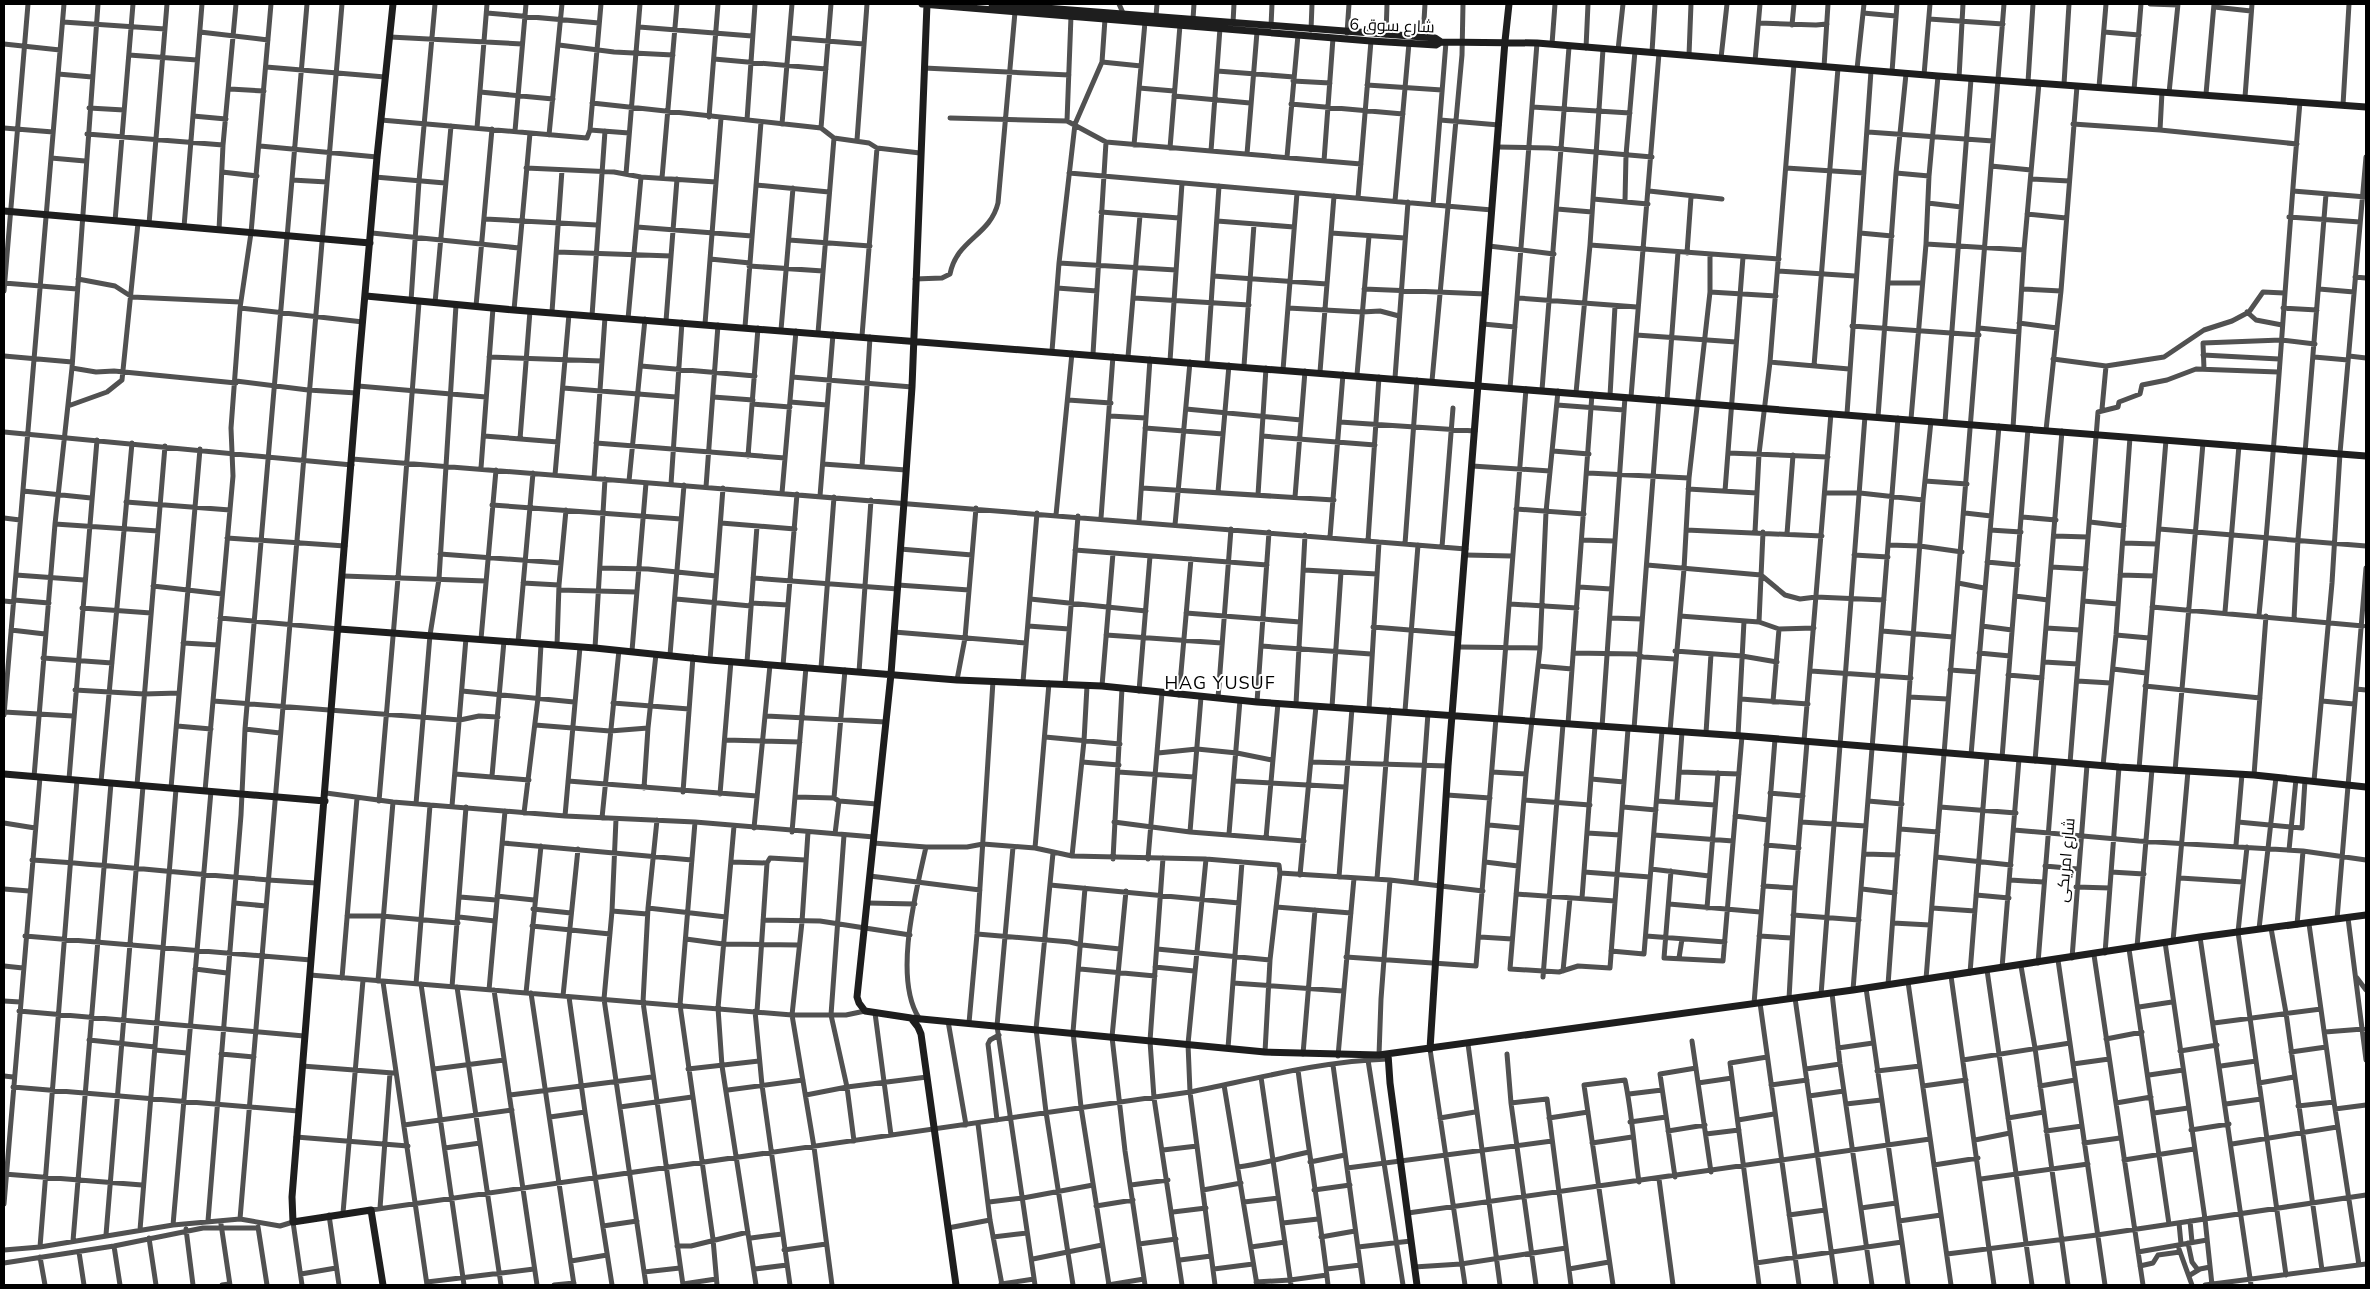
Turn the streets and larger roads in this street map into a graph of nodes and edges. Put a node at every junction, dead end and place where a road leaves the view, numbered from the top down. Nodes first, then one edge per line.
1 (28, 4) edge
2 (64, 4) edge
3 (98, 4) edge
4 (133, 4) edge
5 (168, 4) edge
6 (202, 4) edge
7 (236, 4) edge
8 (271, 4) edge
9 (307, 4) edge
10 (342, 4) edge
11 (393, 4) edge
12 (435, 4) edge
13 (487, 4) edge
14 (526, 4) edge
15 (562, 4) edge
16 (602, 4) edge
17 (640, 4) edge
18 (677, 4) edge
19 (718, 4) edge
20 (755, 4) edge
21 (792, 4) edge
22 (831, 4) edge
23 (868, 4) edge
24 (922, 4) edge
25 (927, 4) edge
26 (992, 4) edge
27 (1119, 4) edge
28 (1157, 4) edge
29 (1194, 4) edge
30 (1234, 4) edge
31 (1272, 4) edge
32 (1312, 4) edge
33 (1349, 4) edge
34 (1388, 4) edge
35 (1425, 4) edge
36 (1463, 4) edge
37 (1509, 4) edge
38 (1555, 4) edge
39 (1588, 4) edge
40 (1623, 4) edge
41 (1655, 4) edge
42 (1691, 4) edge
43 (1727, 4) edge
44 (1760, 4) edge
45 (1794, 4) edge
46 (1828, 4) edge
47 (1864, 4) edge
48 (1897, 4) edge
49 (1930, 4) edge
50 (1962, 4) edge
51 (2004, 4) edge
52 (2033, 4) edge
53 (2069, 4) edge
54 (2106, 4) edge
55 (2141, 4) edge
56 (2150, 4) edge
57 (2178, 4) edge
58 (2252, 4) edge
59 (2350, 4) edge
60 (2214, 6) edge
61 (1095, 11) edge
62 (2251, 11) junction
63 (1015, 12) junction
64 (487, 13) junction
65 (1123, 13) junction
66 (1863, 13) junction
67 (525, 16) junction
68 (1071, 16) junction
69 (1156, 16) junction
70 (1896, 16) junction
71 (1105, 19) junction
72 (1193, 19) junction
73 (1929, 19) junction
74 (562, 20) junction
75 (63, 22) junction
76 (1145, 22) junction
77 (1961, 22) junction
78 (599, 23) junction
79 (1233, 23) junction
80 (1759, 23) junction
81 (1180, 24) junction
82 (1827, 24) junction
83 (2003, 24) junction
84 (96, 25) junction
85 (1792, 25) junction
86 (1271, 26) junction
87 (131, 27) junction
88 (638, 27) junction
89 (1220, 28) junction
90 (165, 29) junction
91 (675, 30) junction
92 (1311, 30) junction
93 (200, 32) junction
94 (1256, 32) junction
95 (2104, 32) junction
96 (716, 33) junction
97 (1347, 33) junction
98 (1298, 35) junction
99 (1386, 35) junction
100 (2139, 35) junction
101 (234, 36) junction
102 (752, 36) junction
103 (390, 37) junction
104 (1423, 37) junction
105 (790, 38) junction
106 (1334, 38) junction
107 (268, 40) junction
108 (432, 40) junction
109 (828, 41) junction
110 (1371, 41) junction
111 (1504, 41) junction
112 (484, 42) junction
113 (1444, 42) junction
114 (1463, 42) junction
115 (1409, 43) junction
116 (1537, 43) junction
117 (4, 44) edge
118 (522, 44) junction
119 (864, 44) junction
120 (1552, 44) junction
121 (560, 45) junction
122 (25, 46) junction
123 (1569, 46) junction
124 (1586, 48) junction
125 (596, 49) junction
126 (1603, 49) junction
127 (60, 50) junction
128 (1618, 50) junction
129 (1635, 51) junction
130 (635, 53) junction
131 (1655, 53) junction
132 (673, 54) junction
133 (1689, 55) junction
134 (129, 56) junction
135 (163, 58) junction
136 (1721, 58) junction
137 (714, 59) junction
138 (197, 60) junction
139 (1755, 60) junction
140 (751, 62) junction
141 (1102, 62) junction
142 (1794, 64) junction
143 (788, 66) junction
144 (1141, 66) junction
145 (266, 67) junction
146 (1824, 67) junction
147 (924, 68) junction
148 (1838, 68) junction
149 (301, 69) junction
150 (826, 69) junction
151 (1857, 69) junction
152 (1217, 71) junction
153 (1871, 71) junction
154 (337, 72) junction
155 (1008, 72) junction
156 (1892, 72) junction
157 (58, 74) junction
158 (1253, 74) junction
159 (1906, 74) junction
160 (1069, 75) junction
161 (1924, 75) junction
162 (1938, 76) junction
163 (92, 77) junction
164 (385, 77) junction
165 (1959, 78) junction
166 (1294, 79) junction
167 (1971, 79) junction
168 (1999, 81) junction
169 (2028, 82) junction
170 (1330, 83) junction
171 (2039, 83) junction
172 (2064, 84) junction
173 (1368, 86) junction
174 (2077, 86) junction
175 (2099, 87) junction
176 (1139, 88) junction
177 (1405, 88) junction
178 (230, 89) junction
179 (1442, 90) junction
180 (2134, 90) junction
181 (264, 91) junction
182 (480, 92) junction
183 (2166, 92) junction
184 (1174, 94) junction
185 (2206, 94) junction
186 (518, 96) junction
187 (2245, 97) junction
188 (553, 99) junction
189 (1214, 100) junction
190 (2300, 102) junction
191 (592, 103) junction
192 (1250, 103) junction
193 (1291, 104) junction
194 (2343, 105) junction
195 (631, 107) junction
196 (1532, 107) junction
197 (1564, 107) junction
198 (2366, 107) edge
199 (89, 108) junction
200 (1328, 108) junction
201 (124, 110) junction
202 (667, 110) junction
203 (1600, 110) junction
204 (1365, 112) junction
205 (1630, 113) junction
206 (1403, 114) junction
207 (193, 116) junction
208 (709, 117) junction
209 (721, 118) junction
210 (950, 118) dead end
211 (226, 119) junction
212 (1004, 119) junction
213 (381, 120) junction
214 (747, 120) junction
215 (1440, 120) junction
216 (1067, 121) junction
217 (1456, 121) junction
218 (761, 122) junction
219 (425, 124) junction
220 (782, 124) junction
221 (1075, 124) junction
222 (2073, 124) junction
223 (1499, 125) junction
224 (451, 126) junction
225 (4, 128) edge
226 (478, 128) junction
227 (821, 128) junction
228 (18, 129) junction
229 (492, 129) junction
230 (590, 130) junction
231 (2160, 130) junction
232 (515, 131) junction
233 (605, 131) junction
234 (53, 132) junction
235 (1868, 132) junction
236 (530, 133) junction
237 (629, 133) junction
238 (87, 134) junction
239 (549, 135) junction
240 (1899, 135) junction
241 (122, 137) junction
242 (834, 138) junction
243 (1932, 138) junction
244 (156, 140) junction
245 (857, 140) junction
246 (1966, 140) junction
247 (1993, 141) junction
248 (191, 142) junction
249 (1106, 142) junction
250 (2297, 144) junction
251 (224, 145) junction
252 (1134, 145) junction
253 (260, 146) junction
254 (1497, 147) junction
255 (1528, 147) junction
256 (877, 148) junction
257 (1170, 148) junction
258 (295, 150) junction
259 (1562, 150) junction
260 (1211, 151) junction
261 (1596, 152) junction
262 (920, 153) junction
263 (329, 154) junction
264 (1246, 154) junction
265 (1626, 156) junction
266 (377, 157) junction
267 (1287, 157) junction
268 (1652, 157) junction
269 (2366, 157) edge
270 (51, 158) junction
271 (85, 161) junction
272 (1324, 161) junction
273 (1361, 164) junction
274 (1991, 166) junction
275 (526, 168) junction
276 (1786, 168) junction
277 (562, 170) junction
278 (2031, 170) junction
279 (1830, 171) junction
280 (222, 172) junction
281 (602, 172) junction
282 (1069, 173) junction
283 (1864, 173) junction
284 (1896, 173) junction
285 (626, 174) junction
286 (257, 176) junction
287 (1104, 176) junction
288 (1929, 176) junction
289 (376, 177) junction
290 (640, 177) junction
291 (662, 178) junction
292 (677, 179) junction
293 (2031, 179) junction
294 (292, 180) junction
295 (419, 181) junction
296 (2069, 181) junction
297 (327, 182) junction
298 (716, 182) junction
299 (445, 183) junction
300 (1182, 183) junction
301 (756, 185) junction
302 (1220, 186) junction
303 (793, 188) junction
304 (1649, 191) junction
305 (2293, 191) junction
306 (829, 192) junction
307 (1297, 193) junction
308 (2326, 194) junction
309 (1334, 196) junction
310 (1692, 197) junction
311 (2364, 197) edge
312 (1358, 198) junction
313 (1722, 198) dead end
314 (1593, 199) junction
315 (1395, 201) junction
316 (1625, 201) junction
317 (1408, 202) junction
318 (1928, 203) junction
319 (1648, 204) junction
320 (1433, 205) junction
321 (1447, 206) junction
322 (1960, 207) junction
323 (1557, 209) junction
324 (1492, 210) junction
325 (7, 211) edge
326 (1102, 212) junction
327 (1592, 212) junction
328 (45, 214) junction
329 (2028, 214) junction
330 (1140, 215) junction
331 (2289, 216) junction
332 (81, 218) junction
333 (1179, 218) junction
334 (2066, 218) junction
335 (485, 219) junction
336 (2323, 219) junction
337 (521, 220) junction
338 (1217, 220) junction
339 (115, 221) junction
340 (559, 222) junction
341 (2360, 222) junction
342 (138, 223) junction
343 (150, 224) junction
344 (1254, 224) junction
345 (597, 225) junction
346 (184, 227) junction
347 (637, 227) junction
348 (1294, 227) junction
349 (219, 230) junction
350 (672, 230) junction
351 (251, 233) junction
352 (712, 233) junction
353 (1331, 233) junction
354 (1860, 233) junction
355 (372, 234) junction
356 (286, 236) junction
357 (752, 236) junction
358 (1369, 236) junction
359 (1892, 236) junction
360 (416, 238) junction
361 (1405, 238) junction
362 (320, 239) junction
363 (789, 240) junction
364 (440, 241) junction
365 (370, 243) junction
366 (825, 243) junction
367 (482, 244) junction
368 (1926, 244) junction
369 (1590, 245) junction
370 (870, 246) junction
371 (1489, 246) junction
372 (1957, 247) junction
373 (519, 248) junction
374 (1985, 248) junction
375 (1521, 249) junction
376 (1642, 250) junction
377 (2024, 250) junction
378 (557, 252) junction
379 (1678, 252) junction
380 (1687, 253) junction
381 (595, 254) junction
382 (1554, 254) junction
383 (5, 255) edge
384 (635, 255) junction
385 (1710, 255) junction
386 (671, 256) junction
387 (1744, 257) junction
388 (710, 259) junction
389 (1779, 259) junction
390 (1059, 263) junction
391 (749, 265) junction
392 (1098, 266) junction
393 (787, 268) junction
394 (1136, 268) junction
395 (1176, 270) junction
396 (1778, 270) junction
397 (823, 271) junction
398 (1822, 274) junction
399 (1213, 276) junction
400 (1855, 276) junction
401 (2355, 277) junction
402 (1250, 278) junction
403 (2366, 278) edge
404 (78, 279) junction
405 (915, 279) junction
406 (1290, 282) junction
407 (4, 283) edge
408 (1888, 283) junction
409 (1922, 283) junction
410 (1327, 284) junction
411 (40, 286) junction
412 (1057, 288) junction
413 (1364, 288) junction
414 (77, 289) junction
415 (2022, 289) junction
416 (2319, 289) junction
417 (1401, 290) junction
418 (4, 291) edge
419 (1097, 291) junction
420 (2061, 291) junction
421 (1440, 292) junction
422 (1710, 292) junction
423 (2354, 292) junction
424 (2284, 293) junction
425 (1486, 294) junction
426 (1740, 294) junction
427 (366, 296) junction
428 (1776, 296) junction
429 (132, 298) junction
430 (1134, 298) junction
431 (1518, 298) junction
432 (1174, 300) junction
433 (415, 301) junction
434 (240, 302) junction
435 (1211, 302) junction
436 (1549, 302) junction
437 (435, 303) junction
438 (456, 304) junction
439 (1584, 304) junction
440 (1249, 305) junction
441 (476, 306) junction
442 (1615, 306) junction
443 (240, 308) junction
444 (493, 308) junction
445 (1288, 308) junction
446 (1637, 308) junction
447 (2283, 308) junction
448 (514, 310) junction
449 (1325, 310) junction
450 (2318, 310) junction
451 (530, 311) junction
452 (280, 312) junction
453 (552, 312) junction
454 (1362, 312) junction
455 (2248, 312) junction
456 (569, 314) junction
457 (314, 316) junction
458 (592, 316) junction
459 (1400, 316) junction
460 (605, 317) junction
461 (628, 319) junction
462 (645, 320) junction
463 (666, 321) junction
464 (363, 322) junction
465 (682, 322) junction
466 (2020, 323) junction
467 (705, 324) junction
468 (1483, 324) junction
469 (718, 325) junction
470 (2282, 325) junction
471 (1852, 326) junction
472 (745, 327) junction
473 (1516, 327) junction
474 (1883, 327) junction
475 (758, 328) junction
476 (1979, 328) junction
477 (2057, 328) junction
478 (781, 330) junction
479 (1918, 330) junction
480 (796, 331) junction
481 (2019, 332) junction
482 (818, 333) junction
483 (833, 334) junction
484 (1952, 334) junction
485 (1636, 335) junction
486 (1979, 335) junction
487 (866, 336) junction
488 (1671, 337) junction
489 (914, 340) junction
490 (1706, 340) junction
491 (2281, 340) junction
492 (1736, 342) junction
493 (2315, 344) junction
494 (1052, 351) junction
495 (1072, 353) junction
496 (1092, 354) junction
497 (2203, 355) junction
498 (4, 356) edge
499 (1114, 356) junction
500 (489, 357) junction
501 (526, 357) junction
502 (1128, 357) junction
503 (2314, 357) junction
504 (2348, 358) junction
505 (2366, 358) edge
506 (33, 359) junction
507 (565, 359) junction
508 (1150, 359) junction
509 (2054, 359) junction
510 (2279, 359) junction
511 (602, 361) junction
512 (1170, 361) junction
513 (1190, 362) junction
514 (1770, 362) junction
515 (1207, 364) junction
516 (72, 365) junction
517 (1229, 365) junction
518 (641, 366) junction
519 (1244, 366) junction
520 (1814, 366) junction
521 (2106, 366) junction
522 (1266, 368) junction
523 (678, 369) junction
524 (1848, 369) junction
525 (1283, 370) junction
526 (2204, 370) junction
527 (1305, 371) junction
528 (1320, 372) junction
529 (2278, 372) junction
530 (124, 373) junction
531 (715, 373) junction
532 (1343, 374) junction
533 (1357, 375) junction
534 (754, 376) junction
535 (792, 377) junction
536 (1380, 377) junction
537 (1395, 378) junction
538 (830, 380) junction
539 (1417, 380) junction
540 (1432, 381) junction
541 (236, 382) junction
542 (867, 383) junction
543 (1478, 385) junction
544 (275, 386) junction
545 (912, 387) junction
546 (563, 388) junction
547 (1510, 388) junction
548 (358, 389) junction
549 (1526, 389) junction
550 (308, 390) junction
551 (413, 390) junction
552 (1542, 390) junction
553 (600, 391) junction
554 (1558, 391) junction
555 (450, 393) junction
556 (1576, 393) junction
557 (638, 394) junction
558 (1592, 394) junction
559 (1610, 396) junction
560 (486, 397) junction
561 (676, 397) junction
562 (713, 397) junction
563 (1628, 397) junction
564 (1068, 400) junction
565 (1659, 400) junction
566 (1668, 400) junction
567 (752, 402) junction
568 (1696, 402) junction
569 (1111, 403) junction
570 (790, 404) junction
571 (827, 405) junction
572 (1557, 405) junction
573 (1731, 405) junction
574 (68, 406) junction
575 (1454, 408) dead end
576 (1591, 408) junction
577 (1765, 408) junction
578 (1186, 409) junction
579 (1624, 410) junction
580 (2102, 410) junction
581 (1225, 413) junction
582 (1831, 413) junction
583 (1846, 414) junction
584 (1110, 416) junction
585 (1264, 416) junction
586 (1865, 416) junction
587 (1878, 417) junction
588 (1146, 418) junction
589 (1898, 418) junction
590 (1911, 419) junction
591 (1301, 420) junction
592 (1931, 421) junction
593 (1340, 422) junction
594 (1945, 422) junction
595 (1971, 424) junction
596 (1376, 425) junction
597 (1999, 426) junction
598 (1413, 427) junction
599 (1146, 428) junction
600 (2013, 428) junction
601 (2028, 429) junction
602 (1451, 430) junction
603 (2046, 430) junction
604 (1184, 431) junction
605 (1475, 431) junction
606 (4, 432) edge
607 (2062, 432) junction
608 (27, 434) junction
609 (1223, 434) junction
610 (2096, 434) junction
611 (484, 436) junction
612 (1262, 436) junction
613 (63, 437) junction
614 (2130, 437) junction
615 (520, 439) junction
616 (1299, 439) junction
617 (98, 440) junction
618 (2166, 440) junction
619 (558, 442) junction
620 (1338, 442) junction
621 (2203, 442) junction
622 (132, 443) junction
623 (596, 443) junction
624 (1375, 445) junction
625 (165, 446) junction
626 (632, 446) junction
627 (2239, 446) junction
628 (2272, 448) junction
629 (200, 449) junction
630 (672, 450) junction
631 (1553, 451) junction
632 (2306, 451) junction
633 (709, 453) junction
634 (1728, 453) junction
635 (2340, 453) junction
636 (232, 454) junction
637 (1589, 454) junction
638 (1759, 454) junction
639 (1793, 455) junction
640 (748, 456) junction
641 (2366, 456) edge
642 (1828, 457) junction
643 (268, 458) junction
644 (785, 458) junction
645 (304, 461) junction
646 (352, 462) junction
647 (407, 462) junction
648 (823, 464) junction
649 (445, 465) junction
650 (1472, 466) junction
651 (862, 467) junction
652 (481, 468) junction
653 (1519, 468) junction
654 (496, 470) junction
655 (906, 470) junction
656 (1550, 471) junction
657 (533, 473) junction
658 (1588, 473) junction
659 (555, 475) junction
660 (1620, 476) junction
661 (594, 478) junction
662 (1653, 478) junction
663 (1689, 478) junction
664 (604, 479) junction
665 (1925, 481) junction
666 (629, 482) junction
667 (646, 483) junction
668 (670, 484) junction
669 (1967, 484) junction
670 (684, 485) junction
671 (706, 487) junction
672 (723, 488) junction
673 (1142, 488) junction
674 (1688, 489) junction
675 (1179, 490) junction
676 (23, 491) junction
677 (1726, 491) junction
678 (1218, 492) junction
679 (1825, 492) junction
680 (782, 493) junction
681 (1757, 493) junction
682 (1860, 493) junction
683 (797, 494) junction
684 (58, 495) junction
685 (1258, 495) junction
686 (820, 496) junction
687 (1892, 496) junction
688 (834, 497) junction
689 (1295, 497) junction
690 (92, 498) junction
691 (871, 500) junction
692 (1334, 500) junction
693 (1923, 500) junction
694 (126, 502) junction
695 (904, 502) junction
696 (160, 505) junction
697 (492, 505) junction
698 (195, 508) junction
699 (530, 508) junction
700 (976, 508) junction
701 (1516, 509) junction
702 (230, 510) junction
703 (566, 510) junction
704 (603, 512) junction
705 (1546, 512) junction
706 (1037, 513) junction
707 (1965, 513) junction
708 (1056, 514) junction
709 (1584, 514) junction
710 (644, 516) junction
711 (1078, 516) junction
712 (1991, 516) junction
713 (2022, 517) junction
714 (4, 518) edge
715 (1102, 518) junction
716 (681, 519) junction
717 (20, 520) junction
718 (2056, 520) junction
719 (1139, 522) junction
720 (2090, 522) junction
721 (721, 523) junction
722 (54, 524) junction
723 (1175, 524) junction
724 (89, 526) junction
725 (757, 526) junction
726 (2124, 526) junction
727 (124, 528) junction
728 (794, 529) junction
729 (1231, 529) junction
730 (2159, 529) junction
731 (1686, 530) junction
732 (1990, 530) junction
733 (158, 531) junction
734 (2196, 531) junction
735 (1269, 532) junction
736 (1755, 532) junction
737 (1763, 532) junction
738 (2020, 532) junction
739 (1787, 534) junction
740 (2232, 534) junction
741 (1305, 535) junction
742 (1822, 536) junction
743 (2054, 536) junction
744 (227, 538) junction
745 (1330, 538) junction
746 (2088, 538) junction
747 (2267, 538) junction
748 (2298, 539) junction
749 (1582, 540) junction
750 (262, 541) junction
751 (1368, 541) junction
752 (1614, 541) junction
753 (2334, 541) junction
754 (1379, 542) junction
755 (2123, 542) junction
756 (296, 543) junction
757 (1405, 544) junction
758 (2157, 544) junction
759 (1418, 545) junction
760 (1889, 545) junction
761 (345, 546) junction
762 (1920, 546) junction
763 (2366, 546) edge
764 (1442, 547) junction
765 (900, 549) junction
766 (1076, 550) junction
767 (1466, 552) junction
768 (1962, 552) junction
769 (1113, 553) junction
770 (440, 554) junction
771 (972, 555) junction
772 (1854, 555) junction
773 (488, 556) junction
774 (1150, 556) junction
775 (1512, 556) junction
776 (1888, 557) junction
777 (526, 559) junction
778 (1191, 559) junction
779 (1987, 562) junction
780 (561, 563) junction
781 (1229, 563) junction
782 (1647, 565) junction
783 (2018, 565) junction
784 (1267, 566) junction
785 (2051, 567) junction
786 (600, 568) junction
787 (2366, 568) edge
788 (639, 569) junction
789 (1684, 569) junction
790 (2086, 569) junction
791 (1304, 570) junction
792 (678, 572) junction
793 (1341, 572) junction
794 (1378, 574) junction
795 (16, 575) junction
796 (1761, 575) junction
797 (2120, 575) junction
798 (343, 576) junction
799 (716, 576) junction
800 (2155, 576) junction
801 (51, 578) junction
802 (398, 578) junction
803 (753, 578) junction
804 (439, 579) junction
805 (84, 580) junction
806 (486, 581) junction
807 (790, 581) junction
808 (523, 583) junction
809 (828, 583) junction
810 (1958, 583) junction
811 (153, 586) junction
812 (866, 586) junction
813 (898, 587) junction
814 (1578, 587) junction
815 (559, 588) junction
816 (1984, 588) junction
817 (1611, 589) junction
818 (188, 590) junction
819 (969, 590) junction
820 (598, 592) junction
821 (636, 592) junction
822 (222, 594) junction
823 (2015, 596) junction
824 (2365, 596) edge
825 (1816, 597) junction
826 (1851, 598) junction
827 (676, 599) junction
828 (1030, 599) junction
829 (1884, 600) junction
830 (2048, 600) junction
831 (4, 601) edge
832 (14, 601) junction
833 (2083, 601) junction
834 (714, 602) junction
835 (48, 603) junction
836 (1071, 603) junction
837 (751, 604) junction
838 (788, 604) junction
839 (1510, 604) junction
840 (2118, 604) junction
841 (1543, 606) junction
842 (1108, 607) junction
843 (2152, 607) junction
844 (82, 608) junction
845 (1577, 608) junction
846 (2189, 609) junction
847 (118, 610) junction
848 (1146, 610) junction
849 (2225, 612) junction
850 (151, 613) junction
851 (1186, 613) junction
852 (2259, 615) junction
853 (1225, 616) junction
854 (1680, 616) junction
855 (2266, 616) junction
856 (220, 618) junction
857 (1610, 618) junction
858 (1263, 619) junction
859 (1642, 619) junction
860 (2294, 619) junction
861 (1744, 621) junction
862 (255, 622) junction
863 (1300, 622) junction
864 (1759, 622) junction
865 (2327, 622) junction
866 (290, 625) junction
867 (1028, 626) junction
868 (1982, 626) junction
869 (2363, 626) junction
870 (1373, 627) junction
871 (1814, 628) junction
872 (2046, 628) junction
873 (1069, 629) junction
874 (1779, 629) junction
875 (11, 630) junction
876 (339, 630) junction
877 (1412, 630) junction
878 (2012, 630) junction
879 (2080, 630) junction
880 (1882, 631) junction
881 (394, 632) junction
882 (894, 632) junction
883 (1914, 633) junction
884 (45, 634) junction
885 (1459, 634) junction
886 (430, 635) junction
887 (1106, 635) junction
888 (2116, 635) junction
889 (1953, 637) junction
890 (466, 638) junction
891 (965, 638) junction
892 (1144, 638) junction
893 (2149, 638) junction
894 (481, 639) junction
895 (1184, 640) junction
896 (504, 642) junction
897 (518, 642) junction
898 (182, 643) junction
899 (1026, 643) junction
900 (1222, 643) junction
901 (541, 644) junction
902 (218, 645) junction
903 (557, 645) junction
904 (1261, 646) junction
905 (1507, 646) junction
906 (580, 647) junction
907 (1458, 647) junction
908 (595, 648) junction
909 (1540, 648) junction
910 (1298, 649) junction
911 (619, 650) junction
912 (1675, 651) junction
913 (632, 652) junction
914 (1336, 652) junction
915 (1573, 653) junction
916 (1980, 653) junction
917 (656, 654) junction
918 (1372, 654) junction
919 (1608, 654) junction
920 (1710, 654) junction
921 (670, 655) junction
922 (2359, 655) junction
923 (2366, 655) edge
924 (1640, 656) junction
925 (1744, 656) junction
926 (2010, 656) junction
927 (693, 657) junction
928 (44, 658) junction
929 (1675, 659) junction
930 (78, 660) junction
931 (710, 660) junction
932 (731, 661) junction
933 (747, 662) junction
934 (1777, 662) junction
935 (2044, 662) junction
936 (112, 663) junction
937 (2078, 664) junction
938 (770, 665) junction
939 (782, 666) junction
940 (1538, 666) junction
941 (806, 667) junction
942 (821, 668) junction
943 (1572, 669) junction
944 (2113, 669) junction
945 (845, 670) junction
946 (1811, 670) junction
947 (1950, 670) junction
948 (859, 672) junction
949 (1978, 672) junction
950 (2146, 672) junction
951 (1846, 673) junction
952 (891, 674) junction
953 (2008, 675) junction
954 (1878, 676) junction
955 (1911, 678) junction
956 (2042, 678) junction
957 (957, 680) junction
958 (993, 681) junction
959 (2077, 681) junction
960 (1023, 682) junction
961 (5, 683) edge
962 (1049, 683) junction
963 (2111, 683) junction
964 (1065, 684) junction
965 (1087, 686) junction
966 (1102, 686) junction
967 (2145, 686) junction
968 (1122, 688) junction
969 (2356, 689) junction
970 (75, 690) junction
971 (462, 690) junction
972 (1139, 690) junction
973 (2182, 690) junction
974 (2366, 690) edge
975 (110, 692) junction
976 (179, 693) junction
977 (1162, 693) junction
978 (144, 694) junction
979 (500, 694) junction
980 (1179, 695) junction
981 (1200, 697) junction
982 (1909, 697) junction
983 (538, 698) junction
984 (1218, 698) junction
985 (2260, 698) junction
986 (1741, 699) junction
987 (1948, 699) junction
988 (1240, 700) junction
989 (214, 701) junction
990 (2322, 701) junction
991 (574, 702) junction
992 (1256, 702) junction
993 (1773, 702) junction
994 (613, 703) junction
995 (1278, 703) junction
996 (1296, 704) junction
997 (1808, 704) junction
998 (2354, 704) junction
999 (247, 705) junction
1000 (1316, 706) junction
1001 (650, 707) junction
1002 (1332, 707) junction
1003 (282, 708) junction
1004 (1352, 708) junction
1005 (690, 709) junction
1006 (1369, 709) junction
1007 (1390, 710) junction
1008 (332, 711) junction
1009 (1406, 711) junction
1010 (4, 713) edge
1011 (1428, 713) junction
1012 (386, 714) junction
1013 (39, 715) junction
1014 (1452, 715) junction
1015 (73, 716) junction
1016 (423, 716) junction
1017 (766, 716) junction
1018 (498, 717) junction
1019 (802, 718) junction
1020 (1498, 718) junction
1021 (460, 720) junction
1022 (841, 720) junction
1023 (1532, 721) junction
1024 (886, 722) junction
1025 (1566, 724) junction
1026 (535, 725) junction
1027 (177, 726) junction
1028 (1598, 726) junction
1029 (571, 728) junction
1030 (648, 728) junction
1031 (211, 729) junction
1032 (245, 729) junction
1033 (1631, 729) junction
1034 (610, 731) junction
1035 (1666, 731) junction
1036 (1682, 732) junction
1037 (280, 733) junction
1038 (1706, 734) junction
1039 (1740, 736) junction
1040 (1045, 737) junction
1041 (1776, 739) junction
1042 (725, 740) junction
1043 (1084, 741) junction
1044 (1806, 741) junction
1045 (763, 742) junction
1046 (800, 742) junction
1047 (1120, 744) junction
1048 (1839, 744) junction
1049 (1873, 746) junction
1050 (1197, 749) junction
1051 (1905, 750) junction
1052 (1158, 753) junction
1053 (1236, 753) junction
1054 (1944, 753) junction
1055 (1970, 755) junction
1056 (1987, 757) junction
1057 (2002, 758) junction
1058 (2019, 759) junction
1059 (1272, 760) junction
1060 (2035, 760) junction
1061 (1082, 762) junction
1062 (1310, 762) junction
1063 (1347, 762) junction
1064 (2054, 762) junction
1065 (1387, 763) junction
1066 (2070, 763) junction
1067 (1119, 765) junction
1068 (1425, 765) junction
1069 (2087, 765) junction
1070 (1448, 766) junction
1071 (2103, 766) junction
1072 (2120, 768) junction
1073 (2139, 769) junction
1074 (2152, 769) junction
1075 (2175, 770) junction
1076 (2188, 771) junction
1077 (1118, 772) junction
1078 (1492, 772) junction
1079 (1680, 772) junction
1080 (1718, 773) junction
1081 (4, 774) edge
1082 (455, 774) junction
1083 (1526, 774) junction
1084 (1739, 774) junction
1085 (2242, 774) junction
1086 (1156, 775) junction
1087 (2254, 775) junction
1088 (492, 776) junction
1089 (37, 777) junction
1090 (1194, 777) junction
1091 (2276, 777) junction
1092 (68, 779) junction
1093 (1591, 779) junction
1094 (2296, 779) junction
1095 (77, 780) junction
1096 (529, 780) junction
1097 (2305, 780) junction
1098 (568, 781) junction
1099 (1235, 781) junction
1100 (2314, 781) junction
1101 (101, 782) junction
1102 (1624, 782) junction
1103 (111, 783) junction
1104 (1271, 783) junction
1105 (605, 784) junction
1106 (2348, 785) junction
1107 (140, 786) junction
1108 (1309, 786) junction
1109 (1345, 787) junction
1110 (2366, 787) edge
1111 (173, 788) junction
1112 (644, 788) junction
1113 (208, 791) junction
1114 (683, 792) junction
1115 (1770, 793) junction
1116 (241, 794) junction
1117 (720, 794) junction
1118 (1447, 795) junction
1119 (757, 796) junction
1120 (1803, 796) junction
1121 (275, 797) junction
1122 (325, 797) junction
1123 (796, 797) junction
1124 (357, 798) junction
1125 (1490, 798) junction
1126 (836, 800) junction
1127 (1524, 800) junction
1128 (379, 801) junction
1129 (1657, 801) junction
1130 (1868, 801) junction
1131 (393, 802) junction
1132 (1556, 802) junction
1133 (1677, 802) junction
1134 (416, 804) junction
1135 (878, 804) junction
1136 (1902, 804) junction
1137 (430, 805) junction
1138 (1590, 805) junction
1139 (452, 806) junction
1140 (1715, 806) junction
1141 (466, 807) junction
1142 (1623, 807) junction
1143 (1940, 807) junction
1144 (1656, 810) junction
1145 (1983, 810) junction
1146 (505, 811) junction
1147 (2016, 812) junction
1148 (2292, 812) junction
1149 (524, 813) junction
1150 (2303, 813) junction
1151 (564, 816) junction
1152 (1735, 816) junction
1153 (602, 818) junction
1154 (616, 819) junction
1155 (657, 820) junction
1156 (1768, 820) junction
1157 (695, 822) junction
1158 (1114, 822) junction
1159 (1801, 822) junction
1160 (2238, 822) junction
1161 (4, 824) edge
1162 (1835, 824) junction
1163 (1489, 825) junction
1164 (734, 826) junction
1165 (1866, 826) junction
1166 (2271, 826) junction
1167 (1151, 827) junction
1168 (35, 828) junction
1169 (754, 828) junction
1170 (1521, 828) junction
1171 (2291, 828) junction
1172 (1900, 829) junction
1173 (2014, 830) junction
1174 (792, 832) junction
1175 (808, 832) junction
1176 (1190, 832) junction
1177 (1938, 832) junction
1178 (1587, 833) junction
1179 (2048, 833) junction
1180 (835, 834) junction
1181 (1230, 834) junction
1182 (844, 835) junction
1183 (1620, 835) junction
1184 (1654, 835) junction
1185 (2080, 835) junction
1186 (1266, 838) junction
1187 (2114, 838) junction
1188 (1712, 839) junction
1189 (874, 840) junction
1190 (1304, 841) junction
1191 (1733, 841) junction
1192 (2146, 842) junction
1193 (2182, 842) junction
1194 (503, 843) junction
1195 (983, 844) junction
1196 (1766, 845) junction
1197 (541, 846) junction
1198 (1013, 846) junction
1199 (2236, 846) junction
1200 (926, 847) junction
1201 (2247, 847) junction
1202 (1035, 848) junction
1203 (1799, 848) junction
1204 (578, 849) junction
1205 (2268, 849) junction
1206 (2289, 850) junction
1207 (2303, 851) junction
1208 (616, 853) junction
1209 (1053, 853) junction
1210 (1865, 854) junction
1211 (1072, 856) junction
1212 (1898, 856) junction
1213 (2342, 856) junction
1214 (1936, 857) junction
1215 (653, 858) junction
1216 (1163, 858) junction
1217 (1113, 859) junction
1218 (1148, 859) junction
1219 (1206, 859) junction
1220 (32, 860) junction
1221 (692, 860) junction
1222 (805, 860) junction
1223 (2366, 860) edge
1224 (71, 862) junction
1225 (732, 862) junction
1226 (1242, 862) junction
1227 (1485, 862) junction
1228 (1978, 862) junction
1229 (767, 863) junction
1230 (2012, 865) junction
1231 (103, 866) junction
1232 (1518, 866) junction
1233 (2044, 866) junction
1234 (136, 868) junction
1235 (1651, 869) junction
1236 (2078, 870) junction
1237 (169, 871) junction
1238 (1584, 872) junction
1239 (1671, 872) junction
1240 (2111, 872) junction
1241 (1280, 873) junction
1242 (203, 874) junction
1243 (1617, 874) junction
1244 (2144, 874) junction
1245 (1300, 875) junction
1246 (870, 876) junction
1247 (1709, 876) junction
1248 (1339, 877) junction
1249 (1650, 877) junction
1250 (236, 878) junction
1251 (1354, 878) junction
1252 (2180, 878) junction
1253 (1377, 879) junction
1254 (1390, 880) junction
1255 (2010, 880) junction
1256 (269, 881) junction
1257 (918, 882) junction
1258 (1416, 882) junction
1259 (2043, 882) junction
1260 (2243, 882) junction
1261 (317, 883) junction
1262 (1050, 885) junction
1263 (1440, 886) junction
1264 (1763, 886) junction
1265 (2076, 886) junction
1266 (4, 888) edge
1267 (1085, 888) junction
1268 (1795, 888) junction
1269 (2110, 888) junction
1270 (1862, 889) junction
1271 (30, 890) junction
1272 (980, 890) junction
1273 (1126, 891) junction
1274 (1483, 891) junction
1275 (1895, 893) junction
1276 (1516, 894) junction
1277 (1160, 895) junction
1278 (1976, 895) junction
1279 (1549, 896) junction
1280 (460, 897) junction
1281 (497, 898) junction
1282 (1570, 898) junction
1283 (1582, 898) junction
1284 (2009, 898) junction
1285 (534, 900) junction
1286 (1202, 900) junction
1287 (1615, 900) junction
1288 (234, 903) junction
1289 (867, 903) junction
1290 (1239, 903) junction
1291 (915, 904) junction
1292 (1668, 904) junction
1293 (266, 906) junction
1294 (1276, 907) junction
1295 (648, 908) junction
1296 (1706, 908) junction
1297 (1932, 908) junction
1298 (534, 909) junction
1299 (1315, 910) junction
1300 (1727, 910) junction
1301 (612, 911) junction
1302 (1975, 911) junction
1303 (1351, 912) junction
1304 (1760, 912) junction
1305 (571, 913) junction
1306 (688, 913) junction
1307 (648, 914) junction
1308 (2366, 915) edge
1309 (347, 916) junction
1310 (382, 916) junction
1311 (1793, 916) junction
1312 (726, 917) junction
1313 (1826, 918) junction
1314 (2348, 918) junction
1315 (420, 919) junction
1316 (2336, 919) junction
1317 (458, 920) junction
1318 (763, 920) junction
1319 (1859, 920) junction
1320 (494, 921) junction
1321 (802, 922) junction
1322 (838, 923) junction
1323 (1893, 923) junction
1324 (2310, 924) junction
1325 (1930, 925) junction
1326 (2297, 925) junction
1327 (532, 926) junction
1328 (864, 928) junction
1329 (2271, 928) junction
1330 (2259, 929) junction
1331 (570, 931) junction
1332 (2238, 932) junction
1333 (610, 934) junction
1334 (977, 934) junction
1335 (910, 935) junction
1336 (25, 936) junction
1337 (1004, 936) junction
1338 (1646, 936) junction
1339 (1758, 936) junction
1340 (1480, 937) junction
1341 (2200, 937) junction
1342 (1666, 938) junction
1343 (1792, 938) junction
1344 (1512, 939) junction
1345 (1682, 939) junction
1346 (65, 940) junction
1347 (686, 940) junction
1348 (1044, 940) junction
1349 (2173, 941) junction
1350 (97, 942) junction
1351 (1725, 942) junction
1352 (2165, 942) junction
1353 (723, 944) junction
1354 (762, 944) junction
1355 (130, 945) junction
1356 (798, 945) junction
1357 (1082, 946) junction
1358 (163, 948) junction
1359 (2133, 948) junction
1360 (1120, 949) junction
1361 (1157, 949) junction
1362 (197, 951) junction
1363 (1611, 951) junction
1364 (1196, 953) junction
1365 (2105, 953) junction
1366 (229, 954) junction
1367 (2094, 955) junction
1368 (263, 956) junction
1369 (1234, 956) junction
1370 (1346, 957) junction
1371 (1679, 958) junction
1372 (2072, 958) junction
1373 (1384, 959) junction
1374 (311, 960) junction
1375 (1270, 960) junction
1376 (2058, 960) junction
1377 (1434, 963) junction
1378 (2038, 964) junction
1379 (4, 966) edge
1380 (2021, 966) junction
1381 (1155, 967) junction
1382 (23, 968) junction
1383 (2002, 968) junction
1384 (1080, 969) junction
1385 (195, 970) junction
1386 (1987, 970) junction
1387 (1194, 971) junction
1388 (1563, 972) junction
1389 (1970, 972) junction
1390 (227, 973) junction
1391 (1118, 973) junction
1392 (1543, 974) junction
1393 (310, 975) junction
1394 (1154, 976) junction
1395 (1951, 976) junction
1396 (342, 978) junction
1397 (2356, 978) junction
1398 (1926, 979) junction
1399 (363, 980) junction
1400 (380, 981) junction
1401 (1908, 982) junction
1402 (1233, 983) junction
1403 (418, 984) junction
1404 (1888, 985) junction
1405 (455, 987) junction
1406 (1268, 987) junction
1407 (1866, 988) junction
1408 (1307, 989) junction
1409 (492, 990) junction
1410 (1853, 990) junction
1411 (2366, 990) edge
1412 (1343, 991) junction
1413 (529, 993) junction
1414 (1832, 993) junction
1415 (1821, 994) junction
1416 (566, 996) junction
1417 (604, 999) junction
1418 (1792, 999) junction
1419 (4, 1001) edge
1420 (20, 1002) junction
1421 (643, 1002) junction
1422 (2172, 1002) junction
1423 (1757, 1003) junction
1424 (680, 1006) junction
1425 (2139, 1007) junction
1426 (718, 1008) junction
1427 (2321, 1009) junction
1428 (19, 1011) junction
1429 (865, 1011) junction
1430 (756, 1012) junction
1431 (875, 1013) junction
1432 (2286, 1013) junction
1433 (57, 1015) junction
1434 (792, 1015) junction
1435 (831, 1015) junction
1436 (91, 1018) junction
1437 (915, 1018) junction
1438 (2250, 1018) junction
1439 (124, 1020) junction
1440 (948, 1021) junction
1441 (157, 1023) junction
1442 (969, 1023) junction
1443 (2214, 1023) junction
1444 (997, 1026) junction
1445 (190, 1027) junction
1446 (1036, 1029) junction
1447 (2363, 1029) junction
1448 (223, 1030) junction
1449 (1073, 1032) junction
1450 (2142, 1032) junction
1451 (2325, 1032) junction
1452 (256, 1033) junction
1453 (999, 1035) junction
1454 (304, 1036) junction
1455 (1112, 1037) junction
1456 (2106, 1039) junction
1457 (89, 1040) junction
1458 (1150, 1040) junction
1459 (1692, 1041) dead end
1460 (1873, 1043) junction
1461 (2070, 1043) junction
1462 (122, 1044) junction
1463 (1188, 1044) junction
1464 (1468, 1044) junction
1465 (2217, 1045) junction
1466 (2326, 1047) junction
1467 (155, 1048) junction
1468 (1228, 1048) junction
1469 (1838, 1048) junction
1470 (2035, 1048) junction
1471 (1430, 1049) junction
1472 (2180, 1051) junction
1473 (1265, 1052) junction
1474 (2291, 1052) junction
1475 (187, 1053) junction
1476 (221, 1054) junction
1477 (1303, 1054) junction
1478 (1507, 1054) dead end
1479 (1999, 1054) junction
1480 (1379, 1055) junction
1481 (1338, 1056) junction
1482 (254, 1057) junction
1483 (1388, 1057) junction
1484 (1767, 1057) junction
1485 (2109, 1059) junction
1486 (504, 1060) junction
1487 (1368, 1060) junction
1488 (1963, 1060) junction
1489 (2366, 1060) edge
1490 (759, 1061) junction
1491 (2256, 1061) junction
1492 (470, 1064) junction
1493 (1840, 1064) junction
1494 (2073, 1064) junction
1495 (1334, 1065) junction
1496 (302, 1066) junction
1497 (722, 1066) junction
1498 (1920, 1066) junction
1499 (2221, 1066) junction
1500 (1696, 1068) junction
1501 (434, 1069) junction
1502 (688, 1069) junction
1503 (1806, 1069) junction
1504 (355, 1070) junction
1505 (1298, 1070) junction
1506 (2183, 1070) junction
1507 (1877, 1071) junction
1508 (393, 1073) junction
1509 (2148, 1075) junction
1510 (4, 1076) edge
1511 (14, 1077) junction
1512 (652, 1077) junction
1513 (927, 1077) junction
1514 (1261, 1077) junction
1515 (2294, 1077) junction
1516 (1732, 1078) junction
1517 (803, 1080) junction
1518 (1807, 1080) junction
1519 (1966, 1080) junction
1520 (2075, 1080) junction
1521 (616, 1082) junction
1522 (884, 1082) junction
1523 (1698, 1083) junction
1524 (2259, 1083) junction
1525 (581, 1085) junction
1526 (762, 1085) junction
1527 (1224, 1085) junction
1528 (1771, 1085) junction
1529 (1923, 1086) junction
1530 (2040, 1086) junction
1531 (13, 1087) junction
1532 (847, 1087) junction
1533 (545, 1090) junction
1534 (728, 1090) junction
1535 (1662, 1090) junction
1536 (1844, 1091) junction
1537 (52, 1092) junction
1538 (1190, 1092) junction
1539 (1629, 1094) junction
1540 (85, 1095) junction
1541 (510, 1095) junction
1542 (806, 1095) junction
1543 (1809, 1096) junction
1544 (117, 1097) junction
1545 (692, 1097) junction
1546 (1154, 1098) junction
1547 (2152, 1098) junction
1548 (2261, 1099) junction
1549 (150, 1100) junction
1550 (1881, 1100) junction
1551 (2334, 1102) junction
1552 (184, 1103) junction
1553 (656, 1103) junction
1554 (1119, 1103) junction
1555 (2116, 1103) junction
1556 (1511, 1104) junction
1557 (1846, 1104) junction
1558 (2226, 1104) junction
1559 (217, 1105) junction
1560 (2366, 1105) edge
1561 (2298, 1106) junction
1562 (620, 1107) junction
1563 (1081, 1107) junction
1564 (250, 1108) junction
1565 (2188, 1108) junction
1566 (2335, 1109) junction
1567 (512, 1110) junction
1568 (298, 1111) junction
1569 (584, 1112) junction
1570 (1046, 1112) junction
1571 (1475, 1112) junction
1572 (1588, 1112) junction
1573 (2044, 1112) junction
1574 (2154, 1113) junction
1575 (476, 1114) junction
1576 (1774, 1114) junction
1577 (550, 1117) junction
1578 (1666, 1117) junction
1579 (1012, 1118) junction
1580 (1440, 1118) junction
1581 (1549, 1118) junction
1582 (2008, 1118) junction
1583 (4, 1120) edge
1584 (10, 1120) junction
1585 (440, 1120) junction
1586 (997, 1120) junction
1587 (1738, 1120) junction
1588 (1630, 1122) junction
1589 (978, 1124) junction
1590 (2229, 1124) junction
1591 (404, 1125) junction
1592 (966, 1125) junction
1593 (1705, 1125) junction
1594 (2082, 1126) junction
1595 (2337, 1127) junction
1596 (934, 1130) junction
1597 (1738, 1130) junction
1598 (2191, 1130) junction
1599 (1668, 1131) junction
1600 (2046, 1131) junction
1601 (2010, 1133) junction
1602 (1706, 1134) junction
1603 (2302, 1134) junction
1604 (891, 1135) junction
1605 (296, 1137) junction
1606 (1632, 1137) junction
1607 (2120, 1138) junction
1608 (1930, 1139) junction
1609 (2266, 1139) junction
1610 (1552, 1140) junction
1611 (1975, 1140) junction
1612 (348, 1141) junction
1613 (854, 1141) junction
1614 (480, 1143) junction
1615 (1592, 1143) junction
1616 (2084, 1143) junction
1617 (386, 1144) junction
1618 (2232, 1144) junction
1619 (1517, 1145) junction
1620 (1888, 1145) junction
1621 (408, 1146) junction
1622 (1197, 1146) junction
1623 (814, 1147) junction
1624 (445, 1148) junction
1625 (1481, 1149) junction
1626 (2194, 1149) junction
1627 (1164, 1150) junction
1628 (1852, 1150) junction
1629 (1309, 1152) junction
1630 (772, 1154) junction
1631 (1445, 1154) junction
1632 (1345, 1155) junction
1633 (1817, 1155) junction
1634 (2160, 1155) junction
1635 (1978, 1158) junction
1636 (736, 1159) junction
1637 (1273, 1159) junction
1638 (1780, 1160) junction
1639 (2124, 1160) junction
1640 (702, 1162) junction
1641 (1310, 1162) junction
1642 (1400, 1162) junction
1643 (1385, 1164) junction
1644 (2088, 1164) junction
1645 (1934, 1165) junction
1646 (1744, 1166) junction
1647 (1238, 1167) junction
1648 (665, 1168) junction
1649 (1347, 1168) junction
1650 (2052, 1169) junction
1651 (630, 1172) junction
1652 (1711, 1172) junction
1653 (5, 1174) edge
1654 (2016, 1174) junction
1655 (44, 1177) junction
1656 (1675, 1177) junction
1657 (595, 1178) junction
1658 (1659, 1179) junction
1659 (1981, 1179) junction
1660 (77, 1180) junction
1661 (1168, 1180) junction
1662 (559, 1182) junction
1663 (1639, 1182) junction
1664 (110, 1183) junction
1665 (1241, 1183) junction
1666 (142, 1185) junction
1667 (1093, 1185) junction
1668 (1131, 1185) junction
1669 (1350, 1185) junction
1670 (1599, 1186) junction
1671 (523, 1188) junction
1672 (1060, 1190) junction
1673 (1203, 1190) junction
1674 (1314, 1190) junction
1675 (1560, 1190) junction
1676 (487, 1193) junction
1677 (2366, 1195) edge
1678 (1523, 1196) junction
1679 (1023, 1198) junction
1680 (1278, 1198) junction
1681 (2349, 1198) junction
1682 (452, 1199) junction
1683 (1133, 1200) junction
1684 (1489, 1200) junction
1685 (989, 1202) junction
1686 (1244, 1202) junction
1687 (1896, 1203) junction
1688 (2312, 1203) junction
1689 (4, 1204) edge
1690 (415, 1204) junction
1691 (1096, 1206) junction
1692 (1454, 1206) junction
1693 (380, 1208) junction
1694 (1206, 1208) junction
1695 (1861, 1208) junction
1696 (2276, 1208) junction
1697 (371, 1210) junction
1698 (1825, 1210) junction
1699 (1172, 1212) junction
1700 (343, 1213) junction
1701 (1408, 1213) junction
1702 (2242, 1213) junction
1703 (1789, 1215) junction
1704 (1941, 1215) junction
1705 (329, 1216) junction
1706 (240, 1219) junction
1707 (1318, 1219) junction
1708 (2205, 1219) junction
1709 (990, 1220) junction
1710 (208, 1221) junction
1711 (257, 1221) junction
1712 (637, 1221) junction
1713 (1899, 1221) junction
1714 (2190, 1221) junction
1715 (293, 1222) junction
1716 (221, 1223) junction
1717 (1283, 1223) junction
1718 (2179, 1223) junction
1719 (185, 1224) junction
1720 (2169, 1224) junction
1721 (173, 1225) junction
1722 (603, 1226) junction
1723 (258, 1228) junction
1724 (948, 1228) junction
1725 (2134, 1229) junction
1726 (140, 1230) junction
1727 (186, 1231) junction
1728 (1355, 1231) junction
1729 (782, 1234) junction
1730 (1027, 1234) junction
1731 (106, 1235) junction
1732 (749, 1235) junction
1733 (2097, 1235) junction
1734 (993, 1237) junction
1735 (149, 1238) junction
1736 (1321, 1238) junction
1737 (713, 1239) junction
1738 (1176, 1239) junction
1739 (2061, 1239) junction
1740 (2207, 1240) junction
1741 (73, 1241) junction
1742 (1411, 1241) junction
1743 (1285, 1242) junction
1744 (1397, 1242) junction
1745 (1902, 1242) junction
1746 (2190, 1242) junction
1747 (826, 1244) junction
1748 (1139, 1244) junction
1749 (2026, 1244) junction
1750 (2176, 1244) junction
1751 (1102, 1245) junction
1752 (114, 1246) junction
1753 (677, 1246) junction
1754 (40, 1247) junction
1755 (1251, 1247) junction
1756 (1358, 1247) junction
1757 (1866, 1247) junction
1758 (1566, 1248) junction
1759 (1990, 1249) junction
1760 (4, 1250) edge
1761 (784, 1250) junction
1762 (1067, 1250) junction
1763 (79, 1252) junction
1764 (1830, 1252) junction
1765 (2138, 1252) junction
1766 (2180, 1252) junction
1767 (1532, 1253) junction
1768 (1947, 1254) junction
1769 (2173, 1254) junction
1770 (608, 1255) junction
1771 (1212, 1256) junction
1772 (40, 1257) junction
1773 (1795, 1257) junction
1774 (1032, 1258) junction
1775 (1496, 1258) junction
1776 (2191, 1258) junction
1777 (2182, 1259) junction
1778 (1180, 1260) junction
1779 (571, 1261) junction
1780 (4, 1262) edge
1781 (1609, 1262) junction
1782 (1756, 1263) junction
1783 (1253, 1264) junction
1784 (1461, 1264) junction
1785 (2366, 1264) edge
1786 (787, 1265) junction
1787 (1360, 1265) junction
1788 (2359, 1265) junction
1789 (2140, 1266) junction
1790 (1414, 1267) junction
1791 (2210, 1267) junction
1792 (336, 1268) junction
1793 (680, 1268) junction
1794 (534, 1269) junction
1795 (755, 1269) junction
1796 (1214, 1269) junction
1797 (1569, 1270) junction
1798 (2198, 1270) junction
1799 (2322, 1270) junction
1800 (499, 1272) junction
1801 (644, 1272) junction
1802 (1327, 1272) junction
1803 (301, 1274) junction
1804 (2190, 1275) junction
1805 (2286, 1275) junction
1806 (463, 1277) junction
1807 (717, 1282) edge
1808 (1035, 1282) edge
1809 (1145, 1282) edge
1810 (2251, 1282) edge
1811 (1290, 1283) edge
1812 (230, 1284) edge
1813 (427, 1284) edge
1814 (574, 1284) edge
1815 (1256, 1284) edge
1816 (45, 1285) edge
1817 (84, 1285) edge
1818 (120, 1285) edge
1819 (156, 1285) edge
1820 (193, 1285) edge
1821 (222, 1285) edge
1822 (267, 1285) edge
1823 (302, 1285) edge
1824 (339, 1285) edge
1825 (383, 1285) edge
1826 (464, 1285) edge
1827 (501, 1285) edge
1828 (537, 1285) edge
1829 (554, 1285) edge
1830 (612, 1285) edge
1831 (646, 1285) edge
1832 (683, 1285) edge
1833 (756, 1285) edge
1834 (790, 1285) edge
1835 (832, 1285) edge
1836 (956, 1285) edge
1837 (1002, 1285) edge
1838 (1073, 1285) edge
1839 (1108, 1285) edge
1840 (1182, 1285) edge
1841 (1215, 1285) edge
1842 (1328, 1285) edge
1843 (1363, 1285) edge
1844 (1403, 1285) edge
1845 (1417, 1285) edge
1846 (1465, 1285) edge
1847 (1500, 1285) edge
1848 (1536, 1285) edge
1849 (1571, 1285) edge
1850 (1613, 1285) edge
1851 (1673, 1285) edge
1852 (1759, 1285) edge
1853 (1799, 1285) edge
1854 (1836, 1285) edge
1855 (1872, 1285) edge
1856 (1908, 1285) edge
1857 (1951, 1285) edge
1858 (1994, 1285) edge
1859 (2032, 1285) edge
1860 (2068, 1285) edge
1861 (2105, 1285) edge
1862 (2143, 1285) edge
1863 (2192, 1285) edge
1864 (2206, 1285) edge
1865 (2212, 1285) edge

1 - 122 street
2 - 75 street
3 - 84 street
4 - 87 street
5 - 90 street
6 - 93 street
7 - 101 street
8 - 107 street
9 - 149 street
10 - 154 street
11 - 103 street
12 - 108 street
13 - 64 street
14 - 67 street
15 - 74 street
16 - 78 street
17 - 88 street
18 - 91 street
19 - 96 street
20 - 102 street
21 - 105 street
22 - 109 street
23 - 119 street
24 - 25 street, شارع سوق 6
25 - 63 street, شارع سوق 6
25 - 147 street
26 - 61 street, شارع سوق 6
27 - 65 street
28 - 69 street
29 - 72 street
30 - 79 street
31 - 86 street
32 - 92 street
33 - 97 street
34 - 99 street
35 - 104 street
36 - 114 street
37 - 111 street
38 - 120 street
39 - 124 street
40 - 128 street
41 - 131 street
42 - 133 street
43 - 136 street
44 - 80 street
45 - 85 street
46 - 82 street
47 - 66 street
48 - 70 street
49 - 73 street
50 - 77 street
51 - 83 street
52 - 169 street
53 - 172 street
54 - 95 street
55 - 100 street
56 - 57 street
57 - 183 street
58 - 62 street
59 - 194 street
60 - 62 street
60 - 185 street
61 - 65 street, شارع سوق 6
61 - 68 street, شارع سوق 6
61 - 71 street, شارع سوق 6
62 - 187 street
63 - 68 street, شارع سوق 6
63 - 155 street
64 - 67 street
64 - 112 street
65 - 69 street, شارع سوق 6
66 - 70 street
66 - 151 street
67 - 74 street
67 - 118 street
68 - 160 street
69 - 72 street, شارع سوق 6
70 - 156 street
71 - 76 street, شارع سوق 6
71 - 141 street
72 - 79 street, شارع سوق 6
73 - 77 street
73 - 161 street
74 - 78 street
74 - 121 street
75 - 84 street
75 - 127 street
76 - 81 street, شارع سوق 6
76 - 144 street
77 - 83 street
77 - 165 street
78 - 125 street
79 - 86 street, شارع سوق 6
80 - 85 street
80 - 139 street
81 - 89 street, شارع سوق 6
81 - 184 street
82 - 85 street
82 - 146 street
83 - 168 street
84 - 87 street
84 - 163 street
86 - 92 street, شارع سوق 6
87 - 90 street
87 - 134 street
88 - 91 street
88 - 130 street
89 - 94 street, شارع سوق 6
89 - 152 street
90 - 135 street
91 - 96 street
91 - 132 street
92 - 97 street, شارع سوق 6
93 - 101 street
93 - 138 street
94 - 98 street, شارع سوق 6
94 - 158 street
95 - 100 street
95 - 175 street
96 - 102 street
96 - 137 street
97 - 99 street, شارع سوق 6
98 - 106 street, شارع سوق 6
98 - 166 street
99 - 104 street, شارع سوق 6
100 - 180 street
101 - 107 street
101 - 178 street
102 - 140 street
103 - 108 street
103 - 164 street
104 - 113 street, شارع سوق 6
105 - 109 street
105 - 143 street
106 - 110 street, شارع سوق 6
106 - 170 street
107 - 145 street
108 - 112 street
108 - 219 street
109 - 119 street
109 - 150 street
110 - 115 street, شارع سوق 6
110 - 173 street
111 - 114 street
111 - 116 street
111 - 223 street
112 - 118 street
112 - 182 street
113 - 114 street
113 - 115 street, شارع سوق 6
113 - 179 street
114 - 217 street
115 - 177 street
116 - 120 street
116 - 196 street
117 - 122 street
118 - 186 street
119 - 245 street
120 - 123 street
121 - 125 street
121 - 188 street
122 - 127 street
122 - 228 street
123 - 124 street
123 - 197 street
124 - 126 street
125 - 130 street
125 - 191 street
126 - 128 street
126 - 203 street
127 - 157 street
128 - 129 street
129 - 131 street
129 - 205 street
130 - 132 street
130 - 195 street
131 - 133 street
131 - 268 street
132 - 202 street
133 - 136 street
134 - 135 street
134 - 201 street
135 - 138 street
135 - 244 street
136 - 139 street
137 - 140 street
137 - 208 street
138 - 207 street
139 - 142 street
140 - 143 street
140 - 214 street
141 - 144 street
141 - 221 street
142 - 146 street
142 - 276 street
143 - 150 street
143 - 220 street
144 - 176 street
145 - 149 street
145 - 181 street
146 - 148 street
147 - 155 street
147 - 262 street
148 - 151 street
148 - 279 street
149 - 154 street
149 - 258 street
150 - 227 street
151 - 153 street
152 - 158 street
152 - 189 street
153 - 156 street
153 - 235 street
154 - 164 street
154 - 263 street
155 - 160 street
155 - 212 street
156 - 159 street
157 - 163 street
157 - 234 street
158 - 166 street
158 - 192 street
159 - 161 street
159 - 240 street
160 - 216 street
161 - 162 street
162 - 165 street
162 - 243 street
163 - 199 street
164 - 213 street
165 - 167 street
166 - 170 street
166 - 193 street
167 - 168 street
167 - 246 street
168 - 169 street
168 - 247 street
169 - 171 street
170 - 200 street
171 - 172 street
171 - 278 street
172 - 174 street
173 - 177 street
173 - 204 street
174 - 175 street
174 - 222 street
175 - 180 street
176 - 184 street
176 - 252 street
177 - 179 street
177 - 206 street
178 - 181 street
178 - 211 street
179 - 215 street
180 - 183 street
181 - 253 street
182 - 186 street
182 - 226 street
183 - 185 street
183 - 231 street
184 - 189 street
184 - 257 street
185 - 187 street
186 - 188 street
186 - 232 street
187 - 190 street
188 - 239 street
189 - 192 street
189 - 260 street
190 - 194 street
190 - 250 street
191 - 195 street
191 - 230 street
192 - 264 street
193 - 200 street
193 - 267 street
194 - 198 street
195 - 202 street
195 - 237 street
196 - 197 street
196 - 255 street
197 - 203 street
197 - 259 street
199 - 201 street
199 - 238 street
200 - 204 street
200 - 272 street
201 - 241 street
202 - 208 street
202 - 291 street
203 - 205 street
203 - 261 street
204 - 206 street
204 - 273 street
205 - 265 street
206 - 315 street
207 - 211 street
207 - 248 street
208 - 209 street
209 - 214 street
209 - 298 street
210 - 212 street
211 - 251 street
212 - 216 street
212 - 405 street
213 - 219 street
213 - 266 street
214 - 218 street
215 - 217 street
215 - 320 street
216 - 221 street
217 - 223 street
217 - 321 street
218 - 220 street
218 - 301 street
219 - 224 street
219 - 295 street
220 - 227 street
221 - 249 street
221 - 282 street
222 - 231 street
222 - 296 street
223 - 254 street
224 - 226 street
224 - 299 street
225 - 228 street
226 - 229 street
227 - 242 street
228 - 234 street
228 - 325 street
229 - 232 street
229 - 335 street
230 - 233 street
230 - 239 street
231 - 250 street
232 - 236 street
233 - 237 street
233 - 281 street
234 - 270 street
235 - 240 street
235 - 283 street
236 - 239 street
236 - 275 street
237 - 285 street
238 - 241 street
238 - 271 street
240 - 243 street
240 - 284 street
241 - 244 street
241 - 339 street
242 - 245 street
242 - 306 street
243 - 246 street
243 - 288 street
244 - 248 street
244 - 343 street
245 - 256 street
246 - 247 street
246 - 322 street
247 - 274 street
248 - 251 street
248 - 346 street
249 - 252 street
249 - 287 street
250 - 305 street
251 - 280 street
252 - 257 street
253 - 258 street
253 - 286 street
254 - 255 street
254 - 324 street
255 - 259 street
255 - 375 street
256 - 262 street
256 - 370 street
257 - 260 street
258 - 263 street
258 - 294 street
259 - 261 street
259 - 323 street
260 - 264 street
261 - 265 street
261 - 314 street
262 - 405 street
263 - 266 street
263 - 297 street
264 - 267 street
265 - 268 street
265 - 316 street
266 - 289 street
267 - 272 street
268 - 304 street
269 - 311 street
270 - 271 street
270 - 328 street
271 - 332 street
272 - 273 street
273 - 312 street
274 - 278 street
274 - 374 street
275 - 277 street
275 - 337 street
276 - 279 street
276 - 389 street
277 - 281 street
277 - 340 street
278 - 293 street
279 - 283 street
279 - 398 street
280 - 286 street
280 - 349 street
281 - 285 street
281 - 345 street
282 - 287 street
282 - 390 street
283 - 354 street
284 - 288 street
284 - 359 street
285 - 290 street
286 - 351 street
287 - 300 street
287 - 326 street
288 - 318 street
289 - 295 street
289 - 355 street
290 - 291 street
290 - 347 street
291 - 292 street
292 - 298 street
292 - 350 street
293 - 296 street
293 - 329 street
294 - 297 street
294 - 356 street
295 - 299 street
295 - 360 street
296 - 334 street
297 - 362 street
298 - 352 street
299 - 364 street
300 - 302 street
300 - 333 street
301 - 303 street
301 - 357 street
302 - 307 street
302 - 338 street
303 - 306 street
303 - 363 street
304 - 310 street
304 - 319 street
305 - 308 street
305 - 331 street
306 - 366 street
307 - 309 street
307 - 348 street
308 - 311 street
308 - 336 street
309 - 312 street
309 - 353 street
310 - 313 street
310 - 380 street
311 - 341 street
312 - 315 street
314 - 316 street
314 - 327 street
315 - 317 street
316 - 319 street
317 - 320 street
317 - 361 street
318 - 322 street
318 - 368 street
319 - 376 street
320 - 321 street
321 - 324 street
321 - 421 street
322 - 372 street
323 - 327 street
323 - 382 street
324 - 371 street
325 - 328 street
325 - 383 street
326 - 330 street
326 - 392 street
327 - 369 street
328 - 332 street
328 - 411 street
329 - 334 street
329 - 377 street
330 - 333 street
330 - 394 street
331 - 336 street
331 - 424 street
332 - 339 street
332 - 404 street
333 - 395 street
334 - 420 street
335 - 337 street
335 - 367 street
336 - 341 street
336 - 416 street
337 - 340 street
337 - 373 street
338 - 344 street
338 - 399 street
339 - 342 street
340 - 345 street
340 - 378 street
341 - 401 street
342 - 343 street
342 - 429 street
343 - 346 street
344 - 348 street
344 - 402 street
345 - 381 street
346 - 349 street
347 - 350 street
347 - 384 street
348 - 406 street
349 - 351 street
350 - 352 street
350 - 386 street
351 - 356 street
351 - 434 street
352 - 357 street
352 - 388 street
353 - 358 street
353 - 410 street
354 - 359 street
354 - 400 street
355 - 360 street
355 - 365 street
356 - 362 street
356 - 452 street
357 - 391 street
358 - 361 street
358 - 413 street
359 - 408 street
360 - 364 street
360 - 433 street
361 - 417 street
362 - 365 street
362 - 457 street
363 - 366 street
363 - 393 street
364 - 367 street
364 - 437 street
365 - 427 street
366 - 370 street
366 - 397 street
367 - 373 street
367 - 441 street
368 - 372 street
368 - 409 street
369 - 376 street
369 - 439 street
370 - 487 street
371 - 375 street
371 - 425 street
372 - 374 street
372 - 484 street
373 - 448 street
374 - 377 street
374 - 476 street
375 - 382 street
375 - 431 street
376 - 379 street
376 - 446 street
377 - 415 street
378 - 381 street
378 - 453 street
379 - 380 street
379 - 488 street
380 - 385 street
381 - 384 street
381 - 458 street
382 - 436 street
383 - 407 street
384 - 386 street
384 - 461 street
385 - 387 street
385 - 422 street
386 - 463 street
387 - 389 street
387 - 426 street
388 - 391 street
388 - 467 street
389 - 396 street
390 - 392 street
390 - 412 street
391 - 393 street
391 - 472 street
392 - 394 street
392 - 419 street
393 - 397 street
393 - 478 street
394 - 395 street
394 - 430 street
395 - 432 street
396 - 398 street
396 - 428 street
397 - 482 street
398 - 400 street
398 - 520 street
399 - 402 street
399 - 435 street
400 - 471 street
401 - 403 street
401 - 423 street
402 - 406 street
402 - 440 street
404 - 414 street
404 - 429 street
405 - 489 street
406 - 410 street
406 - 445 street
407 - 411 street
407 - 418 street
408 - 409 street
408 - 474 street
409 - 479 street
410 - 449 street
411 - 414 street
411 - 506 street
412 - 419 street
412 - 494 street
413 - 417 street
413 - 454 street
414 - 516 street
415 - 420 street
415 - 466 street
416 - 423 street
416 - 450 street
417 - 421 street
417 - 459 street
419 - 496 street
420 - 477 street
421 - 425 street
421 - 540 street
422 - 426 street
422 - 490 street
423 - 504 street
424 - 447 street
424 - 455 street
425 - 468 street
426 - 428 street
426 - 492 street
427 - 433 street
427 - 464 street
428 - 514 street
429 - 434 street
429 - 530 street
430 - 432 street
430 - 502 street
431 - 436 street
431 - 473 street
432 - 435 street
432 - 512 street
433 - 437 street
433 - 551 street
434 - 443 street
435 - 440 street
435 - 515 street
436 - 439 street
436 - 552 street
437 - 438 street
438 - 441 street
438 - 555 street
439 - 442 street
439 - 556 street
440 - 519 street
441 - 444 street
442 - 446 street
442 - 559 street
443 - 452 street
443 - 541 street
444 - 448 street
444 - 500 street
445 - 449 street
445 - 525 street
446 - 485 street
447 - 450 street
447 - 470 street
448 - 451 street
449 - 454 street
449 - 528 street
450 - 493 street
451 - 453 street
451 - 501 street
452 - 457 street
452 - 544 street
453 - 456 street
454 - 459 street
454 - 533 street
455 - 470 street
455 - 521 street
456 - 458 street
456 - 507 street
457 - 464 street
457 - 550 street
458 - 460 street
459 - 537 street
460 - 461 street
460 - 511 street
461 - 462 street
462 - 463 street
462 - 518 street
463 - 465 street
464 - 548 street
465 - 467 street
465 - 523 street
466 - 477 street
466 - 481 street
467 - 469 street
468 - 473 street
468 - 543 street
469 - 472 street
469 - 531 street
470 - 491 street
471 - 474 street
471 - 524 street
472 - 475 street
473 - 547 street
474 - 479 street
474 - 587 street
475 - 478 street
475 - 534 street
476 - 481 street
476 - 486 street
477 - 509 street
478 - 480 street
479 - 484 street
479 - 590 street
480 - 482 street
480 - 535 street
481 - 600 street
482 - 483 street
483 - 487 street
483 - 538 street
484 - 486 street
484 - 594 street
485 - 488 street
485 - 563 street
486 - 595 street
487 - 489 street
487 - 542 street
488 - 490 street
488 - 566 street
489 - 494 street
489 - 545 street
490 - 492 street
490 - 568 street
491 - 493 street
491 - 497 street
491 - 510 street
492 - 573 street
493 - 503 street
494 - 495 street
495 - 496 street
495 - 564 street
496 - 499 street
497 - 510 street
497 - 526 street
498 - 506 street
499 - 502 street
499 - 569 street
500 - 501 street
500 - 560 street
501 - 507 street
501 - 615 street
502 - 508 street
503 - 504 street
503 - 632 street
504 - 505 street
504 - 635 street
506 - 516 street
506 - 608 street
507 - 511 street
507 - 546 street
508 - 512 street
508 - 588 street
509 - 521 street
509 - 603 street
510 - 529 street
511 - 553 street
512 - 513 street
513 - 515 street
513 - 578 street
514 - 520 street
514 - 577 street
515 - 517 street
516 - 530 street
516 - 574 street
517 - 519 street
517 - 581 street
518 - 523 street
518 - 557 street
519 - 522 street
520 - 524 street
521 - 580 street
522 - 525 street
522 - 585 street
523 - 531 street
523 - 561 street
524 - 583 street
525 - 527 street
526 - 529 street
526 - 580 street
527 - 528 street
527 - 591 street
528 - 532 street
529 - 628 street
530 - 541 street
530 - 574 street
531 - 534 street
531 - 562 street
532 - 533 street
532 - 593 street
533 - 536 street
534 - 567 street
535 - 538 street
535 - 570 street
536 - 537 street
536 - 596 street
537 - 539 street
538 - 542 street
538 - 571 street
539 - 540 street
539 - 598 street
540 - 543 street
541 - 544 street
541 - 636 street
542 - 545 street
542 - 651 street
543 - 547 street
543 - 605 street
544 - 550 street
544 - 643 street
545 - 655 street
546 - 553 street
546 - 619 street
547 - 549 street
548 - 550 street
548 - 551 street
548 - 646 street
549 - 552 street
549 - 653 street
550 - 645 street
551 - 555 street
551 - 647 street
552 - 554 street
553 - 557 street
553 - 623 street
554 - 556 street
554 - 572 street
555 - 560 street
555 - 649 street
556 - 558 street
557 - 561 street
557 - 626 street
558 - 559 street
558 - 576 street
559 - 563 street
560 - 611 street
561 - 630 street
562 - 567 street
562 - 633 street
563 - 565 street
563 - 579 street
564 - 569 street
564 - 708 street
565 - 566 street
565 - 662 street
566 - 568 street
567 - 570 street
567 - 640 street
568 - 573 street
568 - 663 street
569 - 584 street
570 - 571 street
570 - 644 street
571 - 648 street
572 - 576 street
572 - 631 street
573 - 577 street
573 - 634 street
574 - 613 street
575 - 602 street
576 - 579 street
576 - 637 street
577 - 582 street
577 - 638 street
578 - 581 street
578 - 604 street
579 - 660 street
580 - 610 street
581 - 585 street
581 - 609 street
582 - 583 street
582 - 642 street
583 - 586 street
584 - 588 street
584 - 715 street
585 - 591 street
585 - 612 street
586 - 587 street
586 - 682 street
587 - 589 street
588 - 599 street
589 - 590 street
589 - 687 street
590 - 592 street
591 - 616 street
592 - 594 street
592 - 665 street
593 - 596 street
593 - 620 street
594 - 595 street
595 - 597 street
595 - 669 street
596 - 598 street
596 - 624 street
597 - 600 street
597 - 712 street
598 - 602 street
598 - 757 street
599 - 604 street
599 - 673 street
600 - 601 street
601 - 603 street
601 - 713 street
602 - 605 street
602 - 764 street
603 - 607 street
604 - 609 street
604 - 675 street
605 - 650 street
606 - 608 street
607 - 610 street
607 - 718 street
608 - 613 street
608 - 676 street
609 - 678 street
610 - 614 street
610 - 720 street
611 - 615 street
611 - 652 street
612 - 616 street
612 - 685 street
613 - 617 street
613 - 684 street
614 - 618 street
614 - 726 street
615 - 619 street
616 - 620 street
616 - 689 street
617 - 622 street
617 - 690 street
618 - 621 street
618 - 730 street
619 - 659 street
620 - 624 street
620 - 692 street
621 - 627 street
621 - 734 street
622 - 625 street
622 - 694 street
623 - 626 street
623 - 661 street
624 - 751 street
625 - 629 street
625 - 696 street
626 - 630 street
626 - 666 street
627 - 628 street
627 - 740 street
628 - 632 street
628 - 747 street
629 - 636 street
629 - 698 street
630 - 633 street
630 - 668 street
631 - 637 street
631 - 656 street
632 - 635 street
632 - 748 street
633 - 640 street
633 - 671 street
634 - 638 street
634 - 677 street
635 - 641 street
635 - 753 street
636 - 643 street
636 - 702 street
637 - 658 street
638 - 639 street
638 - 681 street
639 - 642 street
639 - 739 street
640 - 644 street
642 - 679 street
643 - 645 street
643 - 750 street
644 - 680 street
645 - 646 street
645 - 756 street
646 - 647 street
646 - 761 street
647 - 649 street
647 - 802 street
648 - 651 street
648 - 686 street
649 - 652 street
649 - 770 street
650 - 653 street
650 - 767 street
651 - 655 street
652 - 654 street
653 - 656 street
653 - 701 street
654 - 657 street
654 - 697 street
655 - 695 street
656 - 705 street
657 - 659 street
657 - 699 street
658 - 660 street
658 - 709 street
659 - 661 street
660 - 662 street
660 - 752 street
661 - 664 street
662 - 663 street
662 - 782 street
663 - 674 street
664 - 666 street
664 - 704 street
665 - 669 street
665 - 693 street
666 - 667 street
667 - 668 street
667 - 710 street
668 - 670 street
669 - 707 street
670 - 671 street
670 - 716 street
671 - 672 street
672 - 680 street
672 - 721 street
673 - 675 street
673 - 719 street
674 - 677 street
674 - 731 street
675 - 678 street
675 - 723 street
676 - 684 street
676 - 717 street
677 - 681 street
678 - 685 street
679 - 682 street
679 - 742 street
680 - 683 street
681 - 736 street
682 - 687 street
682 - 772 street
683 - 686 street
683 - 728 street
684 - 690 street
684 - 722 street
685 - 689 street
686 - 688 street
687 - 693 street
687 - 760 street
688 - 691 street
688 - 809 street
689 - 692 street
690 - 724 street
691 - 695 street
691 - 812 street
692 - 745 street
693 - 762 street
694 - 696 street
694 - 727 street
695 - 700 street
695 - 765 street
696 - 698 street
696 - 733 street
697 - 699 street
697 - 773 street
698 - 702 street
698 - 818 street
699 - 703 street
699 - 777 street
700 - 706 street
700 - 771 street
701 - 705 street
701 - 775 street
702 - 744 street
703 - 704 street
703 - 780 street
704 - 710 street
704 - 786 street
705 - 709 street
705 - 841 street
706 - 708 street
706 - 828 street
707 - 712 street
707 - 768 street
708 - 711 street
709 - 749 street
710 - 716 street
710 - 788 street
711 - 715 street
711 - 766 street
712 - 732 street
713 - 718 street
713 - 738 street
714 - 717 street
715 - 719 street
716 - 792 street
717 - 795 street
718 - 743 street
719 - 723 street
720 - 726 street
720 - 746 street
721 - 725 street
721 - 799 street
722 - 724 street
722 - 801 street
723 - 729 street
724 - 727 street
724 - 805 street
725 - 728 street
725 - 803 street
726 - 755 street
727 - 733 street
727 - 847 street
728 - 807 street
729 - 735 street
729 - 781 street
730 - 734 street
730 - 758 street
731 - 736 street
731 - 789 street
732 - 738 street
732 - 779 street
733 - 811 street
734 - 740 street
734 - 846 street
735 - 741 street
735 - 784 street
736 - 737 street
737 - 739 street
737 - 796 street
738 - 783 street
739 - 742 street
740 - 747 street
740 - 849 street
741 - 745 street
741 - 791 street
742 - 825 street
743 - 746 street
743 - 785 street
744 - 750 street
744 - 822 street
745 - 751 street
746 - 790 street
747 - 748 street
747 - 852 street
748 - 753 street
748 - 860 street
749 - 752 street
749 - 814 street
750 - 756 street
750 - 862 street
751 - 754 street
752 - 817 street
753 - 763 street
753 - 865 street
754 - 757 street
754 - 794 street
755 - 758 street
755 - 797 street
756 - 761 street
756 - 866 street
757 - 759 street
758 - 800 street
759 - 764 street
759 - 877 street
760 - 762 street
760 - 776 street
761 - 798 street
762 - 768 street
762 - 883 street
764 - 767 street
765 - 771 street
765 - 813 street
766 - 769 street
766 - 836 street
767 - 775 street
767 - 885 street
768 - 810 street
769 - 774 street
769 - 842 street
770 - 773 street
770 - 804 street
771 - 819 street
772 - 776 street
772 - 826 street
773 - 777 street
773 - 806 street
774 - 778 street
774 - 848 street
775 - 839 street
776 - 829 street
777 - 780 street
777 - 808 street
778 - 781 street
778 - 851 street
779 - 783 street
779 - 816 street
780 - 815 street
781 - 784 street
781 - 853 street
782 - 789 street
782 - 859 street
783 - 823 street
784 - 858 street
785 - 790 street
785 - 830 street
786 - 788 street
786 - 820 street
787 - 824 street
788 - 792 street
788 - 821 street
789 - 796 street
789 - 854 street
790 - 833 street
791 - 793 street
791 - 863 street
792 - 799 street
792 - 827 street
793 - 794 street
793 - 914 street
794 - 870 street
795 - 801 street
795 - 832 street
796 - 825 street
796 - 864 street
797 - 800 street
797 - 840 street
798 - 802 street
798 - 876 street
799 - 834 street
800 - 843 street
801 - 805 street
801 - 835 street
802 - 804 street
802 - 881 street
803 - 807 street
803 - 837 street
804 - 806 street
804 - 886 street
805 - 844 street
806 - 894 street
807 - 809 street
807 - 838 street
808 - 815 street
808 - 897 street
809 - 812 street
809 - 942 street
810 - 816 street
810 - 889 street
811 - 818 street
811 - 850 street
812 - 813 street
812 - 948 street
813 - 819 street
813 - 882 street
814 - 817 street
814 - 845 street
815 - 820 street
815 - 903 street
816 - 868 street
817 - 857 street
818 - 822 street
818 - 898 street
819 - 891 street
820 - 821 street
820 - 908 street
821 - 913 street
822 - 856 street
823 - 830 street
823 - 878 street
824 - 869 street
825 - 826 street
825 - 871 street
826 - 829 street
826 - 951 street
827 - 834 street
827 - 921 street
828 - 836 street
828 - 867 street
829 - 880 street
830 - 872 street
831 - 832 street
832 - 835 street
832 - 875 street
833 - 840 street
833 - 879 street
834 - 837 street
834 - 931 street
835 - 884 street
836 - 842 street
836 - 873 street
837 - 838 street
837 - 933 street
838 - 939 street
839 - 841 street
839 - 905 street
840 - 888 street
841 - 845 street
841 - 909 street
842 - 848 street
842 - 887 street
843 - 846 street
843 - 893 street
844 - 847 street
844 - 930 street
845 - 915 street
846 - 849 street
846 - 973 street
847 - 850 street
847 - 936 street
848 - 892 street
849 - 852 street
850 - 978 street
851 - 853 street
851 - 895 street
852 - 855 street
853 - 858 street
853 - 900 street
854 - 861 street
854 - 912 street
855 - 860 street
855 - 985 street
856 - 862 street
856 - 902 street
857 - 859 street
857 - 919 street
858 - 863 street
858 - 904 street
859 - 924 street
860 - 865 street
861 - 864 street
861 - 925 street
862 - 866 street
862 - 999 street
863 - 910 street
864 - 874 street
865 - 869 street
865 - 990 street
866 - 876 street
866 - 1003 street
867 - 873 street
867 - 899 street
868 - 878 street
868 - 916 street
869 - 922 street
870 - 877 street
870 - 918 street
871 - 874 street
871 - 946 street
872 - 879 street
872 - 935 street
873 - 964 street
874 - 934 street
875 - 884 street
875 - 961 street
876 - 881 street
876 - 1008 street
877 - 885 street
877 - 1009 street
878 - 926 street
879 - 937 street
880 - 883 street
880 - 954 street
881 - 886 street
881 - 1012 street
882 - 891 street
882 - 952 street
883 - 889 street
883 - 955 street
884 - 928 street
885 - 907 street
886 - 890 street
886 - 1016 street
887 - 892 street
887 - 966 street
888 - 893 street
888 - 944 street
889 - 947 street
890 - 894 street
890 - 971 street
891 - 899 street
891 - 957 street
892 - 895 street
892 - 972 street
893 - 950 street
894 - 896 street
895 - 900 street
895 - 980 street
896 - 897 street
896 - 979 street
897 - 901 street
898 - 902 street
898 - 976 street
899 - 960 street
900 - 984 street
901 - 903 street
901 - 983 street
902 - 989 street
903 - 906 street
904 - 910 street
904 - 992 street
905 - 907 street
905 - 909 street
905 - 1020 street
906 - 908 street
906 - 991 street
907 - 1014 street
908 - 911 street
909 - 940 street
910 - 914 street
910 - 996 street
911 - 913 street
911 - 994 street
912 - 920 street
912 - 929 street
913 - 917 street
914 - 918 street
914 - 1002 street
915 - 919 street
915 - 943 street
916 - 926 street
916 - 949 street
917 - 921 street
917 - 1001 street
918 - 1006 street
919 - 924 street
919 - 1028 street
920 - 925 street
920 - 1038 street
921 - 927 street
922 - 923 street
922 - 969 street
924 - 929 street
924 - 1033 street
925 - 934 street
925 - 986 street
926 - 953 street
927 - 931 street
927 - 1005 street
928 - 930 street
928 - 1013 street
929 - 1035 street
930 - 936 street
930 - 970 street
931 - 932 street
932 - 933 street
932 - 1042 street
933 - 938 street
934 - 993 street
935 - 937 street
935 - 956 street
936 - 975 street
937 - 959 street
938 - 939 street
938 - 1017 street
939 - 941 street
940 - 943 street
940 - 1023 street
941 - 942 street
941 - 1019 street
942 - 945 street
943 - 1025 street
944 - 950 street
944 - 963 street
945 - 948 street
945 - 1022 street
946 - 951 street
946 - 997 street
947 - 949 street
947 - 987 street
948 - 952 street
949 - 1055 street
950 - 967 street
951 - 954 street
951 - 1048 street
952 - 957 street
952 - 1024 street
953 - 956 street
953 - 1057 street
954 - 955 street
954 - 1049 street
955 - 982 street
956 - 1060 street
957 - 958 street
958 - 960 street
958 - 1195 street
959 - 963 street
959 - 1066 street
960 - 962 street
961 - 1010 street
962 - 964 street
962 - 1040 street
963 - 1071 street
964 - 965 street
965 - 966 street
965 - 1043 street
966 - 968 street
967 - 973 street
967 - 1073 street
968 - 972 street
968 - 1047 street
969 - 974 street
969 - 998 street
970 - 975 street
970 - 1015 street
971 - 979 street
971 - 1021 street
972 - 977 street
973 - 985 street
973 - 1075 street
975 - 978 street
975 - 1101 street
976 - 978 street
976 - 1027 street
977 - 980 street
977 - 1052 street
978 - 1107 street
979 - 983 street
979 - 1018 street
980 - 981 street
981 - 984 street
981 - 1050 street
982 - 987 street
982 - 1051 street
983 - 991 street
983 - 1026 street
984 - 988 street
985 - 1087 street
986 - 993 street
986 - 1039 street
987 - 1054 street
988 - 992 street
988 - 1053 street
989 - 999 street
989 - 1031 street
990 - 998 street
990 - 1100 street
991 - 1029 street
992 - 995 street
993 - 997 street
994 - 1001 street
994 - 1034 street
995 - 996 street
995 - 1059 street
996 - 1000 street
997 - 1044 street
998 - 1106 street
999 - 1003 street
999 - 1032 street
1000 - 1002 street
1000 - 1062 street
1001 - 1005 street
1001 - 1030 street
1002 - 1004 street
1003 - 1008 street
1003 - 1037 street
1004 - 1006 street
1004 - 1063 street
1005 - 1114 street
1006 - 1007 street
1007 - 1009 street
1007 - 1065 street
1008 - 1012 street
1008 - 1122 street
1009 - 1011 street
1010 - 1013 street
1011 - 1014 street
1011 - 1068 street
1012 - 1016 street
1012 - 1128 street
1013 - 1015 street
1013 - 1089 street
1014 - 1020 street
1014 - 1070 street
1015 - 1092 street
1016 - 1021 street
1016 - 1134 street
1017 - 1019 street
1017 - 1045 street
1018 - 1021 street
1018 - 1088 street
1019 - 1022 street
1019 - 1046 street
1020 - 1023 street
1020 - 1078 street
1021 - 1082 street
1022 - 1024 street
1022 - 1126 street
1023 - 1025 street
1023 - 1083 street
1024 - 1135 street
1025 - 1028 street
1025 - 1132 street
1026 - 1029 street
1026 - 1096 street
1027 - 1031 street
1027 - 1111 street
1028 - 1033 street
1028 - 1093 street
1029 - 1034 street
1029 - 1098 street
1030 - 1034 street
1030 - 1112 street
1031 - 1113 street
1032 - 1037 street
1032 - 1116 street
1033 - 1035 street
1033 - 1102 street
1034 - 1105 street
1035 - 1036 street
1035 - 1129 street
1036 - 1038 street
1036 - 1079 street
1037 - 1121 street
1038 - 1039 street
1039 - 1041 street
1039 - 1084 street
1040 - 1043 street
1040 - 1202 street
1041 - 1044 street
1041 - 1115 street
1042 - 1045 street
1042 - 1117 street
1043 - 1047 street
1043 - 1061 street
1044 - 1048 street
1044 - 1120 street
1045 - 1046 street
1045 - 1119 street
1046 - 1123 street
1047 - 1067 street
1048 - 1049 street
1048 - 1162 street
1049 - 1051 street
1049 - 1130 street
1050 - 1052 street
1050 - 1053 street
1050 - 1090 street
1051 - 1054 street
1051 - 1136 street
1052 - 1086 street
1053 - 1059 street
1053 - 1099 street
1054 - 1055 street
1054 - 1143 street
1055 - 1056 street
1056 - 1057 street
1056 - 1145 street
1057 - 1058 street
1058 - 1060 street
1058 - 1147 street
1059 - 1104 street
1060 - 1064 street
1061 - 1067 street
1061 - 1211 street
1062 - 1063 street
1062 - 1108 street
1063 - 1065 street
1063 - 1109 street
1064 - 1066 street
1064 - 1179 street
1065 - 1068 street
1065 - 1253 street
1066 - 1069 street
1067 - 1077 street
1068 - 1070 street
1068 - 1258 street
1069 - 1071 street
1069 - 1185 street, شارع امريكى
1070 - 1118 street
1071 - 1072 street
1072 - 1073 street
1072 - 1187 street
1073 - 1074 street
1074 - 1075 street
1074 - 1192 street
1075 - 1076 street
1076 - 1085 street
1076 - 1193 street
1077 - 1086 street
1077 - 1158 street
1078 - 1083 street
1078 - 1125 street
1079 - 1080 street
1079 - 1133 street
1080 - 1084 street
1080 - 1140 street
1081 - 1089 street
1082 - 1088 street
1082 - 1139 street
1083 - 1127 street
1084 - 1152 street
1085 - 1087 street
1085 - 1160 street
1086 - 1090 street
1086 - 1167 street
1087 - 1091 street
1088 - 1096 street
1089 - 1092 street
1089 - 1168 street
1090 - 1176 street
1091 - 1094 street
1091 - 1166 street
1092 - 1095 street
1093 - 1102 street
1093 - 1138 street
1094 - 1097 street
1094 - 1148 street
1095 - 1101 street
1095 - 1224 street
1096 - 1149 street
1097 - 1100 street
1097 - 1150 street
1098 - 1105 street
1098 - 1151 street
1099 - 1104 street
1099 - 1181 street
1100 - 1106 street
1101 - 1103 street
1102 - 1142 street
1103 - 1107 street
1103 - 1231 street
1104 - 1108 street
1104 - 1186 street
1105 - 1112 street
1105 - 1153 street
1106 - 1110 street
1106 - 1213 street
1107 - 1111 street
1107 - 1234 street
1108 - 1109 street
1108 - 1190 street
1109 - 1248 street
1111 - 1113 street
1111 - 1237 street
1112 - 1114 street
1113 - 1116 street
1113 - 1242 street
1114 - 1117 street
1115 - 1120 street
1115 - 1156 street
1116 - 1121 street
1116 - 1250 street
1117 - 1119 street
1118 - 1125 street
1118 - 1263 street
1119 - 1169 street
1120 - 1159 street
1121 - 1122 street
1121 - 1256 street
1122 - 1124 street
1122 - 1261 street
1123 - 1126 street
1123 - 1174 street
1124 - 1128 street
1124 - 1309 street
1125 - 1163 street
1126 - 1135 street
1126 - 1180 street
1127 - 1132 street
1127 - 1170 street
1128 - 1131 street
1129 - 1133 street
1129 - 1144 street
1130 - 1136 street
1130 - 1165 street
1131 - 1134 street
1131 - 1310 street
1132 - 1138 street
1132 - 1279 street
1133 - 1140 street
1134 - 1137 street
1135 - 1189 street
1136 - 1172 street
1137 - 1139 street
1137 - 1315 street
1138 - 1178 street
1139 - 1141 street
1140 - 1188 street
1141 - 1146 street
1141 - 1280 street
1142 - 1144 street
1142 - 1183 street
1143 - 1145 street
1143 - 1177 street
1144 - 1184 street
1145 - 1147 street
1145 - 1228 street
1146 - 1149 street
1146 - 1194 street
1147 - 1173 street
1148 - 1150 street
1148 - 1171 street
1149 - 1151 street
1150 - 1171 street
1151 - 1153 street
1152 - 1156 street
1152 - 1191 street
1153 - 1154 street
1154 - 1155 street
1154 - 1208 street
1155 - 1157 street
1155 - 1215 street
1156 - 1196 street
1157 - 1164 street
1157 - 1221 street
1158 - 1167 street
1158 - 1217 street
1159 - 1162 street
1159 - 1203 street
1160 - 1166 street
1160 - 1199 street
1161 - 1168 street
1162 - 1165 street
1162 - 1313 street
1163 - 1170 street
1163 - 1227 street
1164 - 1169 street
1164 - 1225 street
1165 - 1210 street
1166 - 1171 street
1166 - 1205 street
1167 - 1176 street
1167 - 1218 street
1168 - 1220 street
1169 - 1174 street
1170 - 1232 street
1171 - 1206 street
1172 - 1177 street
1172 - 1212 street
1173 - 1179 street
1173 - 1230 street
1174 - 1175 street
1175 - 1180 street
1175 - 1222 street
1176 - 1181 street
1177 - 1214 street
1178 - 1183 street
1178 - 1238 street
1179 - 1185 street
1179 - 1233 street
1180 - 1182 street
1181 - 1186 street
1182 - 1189 street
1182 - 1322 street
1183 - 1243 street
1184 - 1188 street
1184 - 1235 street
1185 - 1187 street
1185 - 1236 street, شارع امريكى
1186 - 1190 street
1187 - 1192 street
1187 - 1240 street
1188 - 1191 street
1188 - 1247 street
1189 - 1200 street
1189 - 1246 street
1190 - 1245 street
1191 - 1300 street
1192 - 1193 street
1192 - 1244 street
1193 - 1199 street
1193 - 1252 street
1194 - 1197 street
1194 - 1281 street
1195 - 1198 street
1195 - 1200 street
1195 - 1272 street
1196 - 1203 street
1196 - 1264 street
1197 - 1204 street
1197 - 1285 street
1198 - 1202 street
1198 - 1337 street
1199 - 1201 street
1200 - 1257 street
1201 - 1205 street
1201 - 1260 street
1202 - 1209 street
1203 - 1268 street
1204 - 1208 street
1204 - 1305 street
1205 - 1206 street
1205 - 1330 street
1206 - 1207 street
1207 - 1213 street
1207 - 1326 street
1208 - 1215 street
1208 - 1301 street
1209 - 1211 street
1209 - 1262 street
1210 - 1212 street
1210 - 1270 street
1211 - 1217 street
1212 - 1275 street
1213 - 1223 street
1213 - 1316 street
1214 - 1228 street
1214 - 1297 street
1215 - 1221 street
1215 - 1295 street
1216 - 1218 street
1216 - 1219 street
1216 - 1277 street
1217 - 1218 street
1219 - 1226 street
1219 - 1286 street
1220 - 1224 street
1220 - 1271 street
1221 - 1306 street
1222 - 1229 street
1222 - 1321 street
1224 - 1231 street
1224 - 1346 street
1225 - 1229 street
1225 - 1312 street
1226 - 1241 street
1226 - 1290 street
1227 - 1232 street
1227 - 1274 street
1228 - 1230 street
1228 - 1278 street
1229 - 1318 street
1230 - 1255 street
1231 - 1234 street
1231 - 1350 street
1232 - 1276 street
1233 - 1236 street
1233 - 1259 street
1234 - 1237 street
1234 - 1355 street
1235 - 1239 street
1235 - 1249 street
1236 - 1265 street, شارع امريكى
1237 - 1242 street
1237 - 1358 street
1238 - 1243 street
1238 - 1283 street
1239 - 1247 street
1239 - 1292 street
1240 - 1244 street
1240 - 1269 street
1241 - 1245 street
1241 - 1294 street
1242 - 1250 street
1242 - 1362 street
1243 - 1249 street
1243 - 1287 street
1244 - 1359 street
1245 - 1248 street
1246 - 1257 street
1246 - 1289 street
1247 - 1296 street
1248 - 1251 street
1249 - 1338 street
1250 - 1256 street
1250 - 1288 street
1251 - 1253 street
1251 - 1303 street
1252 - 1260 street
1252 - 1349 street
1253 - 1254 street
1254 - 1258 street
1254 - 1373 street
1255 - 1259 street
1255 - 1284 street
1256 - 1261 street
1256 - 1293 street
1257 - 1272 street
1257 - 1291 street
1258 - 1263 street
1259 - 1378 street
1260 - 1332 street
1261 - 1374 street
1262 - 1267 street
1262 - 1348 street
1263 - 1274 street
1263 - 1377 street
1264 - 1268 street
1264 - 1304 street
1265 - 1269 street
1265 - 1372 street, شارع امريكى
1266 - 1271 street
1267 - 1273 street
1267 - 1357 street
1268 - 1311 street
1269 - 1365 street
1270 - 1275 street
1270 - 1319 street
1271 - 1336 street
1272 - 1334 street
1273 - 1277 street
1273 - 1360 street
1274 - 1340 street
1275 - 1323 street
1276 - 1279 street
1276 - 1344 street
1277 - 1286 street
1277 - 1361 street
1278 - 1284 street
1278 - 1302 street
1279 - 1282 street
1279 - 1392 street
1280 - 1281 street
1280 - 1317 street
1281 - 1285 street
1281 - 1320 street
1282 - 1283 street
1282 - 1388 street
1283 - 1287 street
1284 - 1383 street
1285 - 1298 street
1286 - 1290 street
1286 - 1364 street
1287 - 1363 street
1288 - 1293 street
1288 - 1366 street
1289 - 1291 street
1289 - 1328 street
1290 - 1369 street
1291 - 1335 street
1292 - 1296 street
1292 - 1342 street
1293 - 1368 street
1294 - 1299 street
1294 - 1375 street
1295 - 1306 street
1295 - 1307 street
1296 - 1300 street
1297 - 1302 street
1297 - 1325 street
1298 - 1305 street
1298 - 1327 street
1299 - 1303 street
1299 - 1408 street
1300 - 1304 street
1300 - 1351 street
1301 - 1307 street
1301 - 1333 street
1302 - 1389 street
1303 - 1370 street
1304 - 1339 street
1305 - 1331 street
1306 - 1312 street
1306 - 1347 street
1307 - 1421 street
1308 - 1314 street
1309 - 1310 street
1309 - 1396 street
1310 - 1315 street
1310 - 1400 street
1311 - 1313 street
1311 - 1343 street
1312 - 1353 street
1313 - 1319 street
1313 - 1415 street
1314 - 1316 street
1314 - 1397 street
1315 - 1317 street
1315 - 1403 street
1316 - 1324 street
1317 - 1320 street
1317 - 1405 street
1318 - 1321 street
1318 - 1354 street
1319 - 1410 street
1320 - 1409 street
1321 - 1322 street
1321 - 1356 street
1322 - 1328 street
1322 - 1435 street
1323 - 1325 street
1323 - 1404 street
1324 - 1326 street
1324 - 1427 street
1325 - 1398 street
1326 - 1329 street
1327 - 1331 street
1327 - 1413 street
1328 - 1335 street
1328 - 1429 street
1329 - 1330 street
1329 - 1432 street
1330 - 1332 street
1331 - 1333 street
1331 - 1416 street
1332 - 1341 street
1332 - 1438 street
1333 - 1417 street
1334 - 1337 street
1334 - 1442 street
1335 - 1437 street
1336 - 1346 street
1336 - 1382 street
1337 - 1348 street
1337 - 1444 street
1338 - 1342 street
1338 - 1363 street
1339 - 1343 street
1339 - 1423 street
1340 - 1344 street
1340 - 1377 street
1341 - 1349 street
1341 - 1443 street
1342 - 1345 street
1342 - 1371 street
1343 - 1418 street
1344 - 1392 street
1345 - 1351 street
1345 - 1371 street
1346 - 1350 street
1346 - 1433 street
1347 - 1353 street
1347 - 1424 street
1348 - 1357 street
1348 - 1446 street
1349 - 1352 street
1350 - 1355 street
1350 - 1436 street
1351 - 1371 street
1352 - 1359 street
1352 - 1422 street
1353 - 1354 street
1353 - 1426 street
1354 - 1356 street
1354 - 1430 street
1355 - 1358 street
1355 - 1439 street
1356 - 1434 street
1357 - 1360 street
1357 - 1384 street
1358 - 1362 street
1358 - 1441 street
1359 - 1365 street
1359 - 1425 street
1360 - 1391 street
1361 - 1364 street
1361 - 1381 street
1362 - 1366 street
1362 - 1385 street
1363 - 1388 street
1364 - 1369 street
1364 - 1387 street
1365 - 1367 street
1366 - 1368 street
1366 - 1390 street
1367 - 1372 street
1367 - 1456 street
1368 - 1374 street
1368 - 1452 street
1369 - 1375 street
1369 - 1402 street
1370 - 1373 street
1370 - 1412 street
1372 - 1376 street
1373 - 1377 street
1373 - 1480 street
1374 - 1393 street
1375 - 1406 street
1376 - 1378 street
1376 - 1461 street
1377 - 1471 street
1378 - 1380 street
1379 - 1382 street
1380 - 1383 street
1380 - 1470 street
1381 - 1387 street
1381 - 1394 street
1382 - 1420 street
1383 - 1386 street
1384 - 1391 street
1384 - 1449 street
1385 - 1390 street
1385 - 1445 street
1386 - 1389 street
1386 - 1479 street
1387 - 1463 street
1388 - 1392 street
1389 - 1395 street
1390 - 1448 street
1391 - 1394 street
1391 - 1455 street
1393 - 1396 street
1393 - 1454 street
1394 - 1458 street
1395 - 1398 street
1395 - 1488 street
1396 - 1399 street
1397 - 1411 street
1397 - 1447 street
1398 - 1401 street
1399 - 1400 street
1399 - 1504 street
1400 - 1403 street
1400 - 1508 street
1401 - 1404 street
1401 - 1498 street
1402 - 1406 street
1402 - 1468 street
1403 - 1405 street
1403 - 1501 street
1404 - 1407 street
1405 - 1409 street
1405 - 1492 street
1406 - 1408 street
1406 - 1473 street
1407 - 1410 street
1407 - 1460 street
1408 - 1412 street
1408 - 1477 street
1409 - 1413 street
1409 - 1486 street
1410 - 1414 street
1412 - 1481 street
1413 - 1416 street
1413 - 1533 street
1414 - 1415 street
1414 - 1469 street
1415 - 1418 street
1416 - 1417 street
1416 - 1525 street
1417 - 1421 street
1417 - 1521 street
1418 - 1423 street
1418 - 1503 street
1419 - 1420 street
1420 - 1428 street
1421 - 1424 street
1421 - 1512 street
1422 - 1425 street
1422 - 1472 street
1423 - 1464 street
1423 - 1484 street
1424 - 1426 street
1424 - 1502 street
1425 - 1450 street
1426 - 1430 street
1426 - 1497 street
1427 - 1432 street
1427 - 1451 street
1428 - 1433 street
1428 - 1511 street
1429 - 1431 street
1429 - 1435 street
1430 - 1434 street
1430 - 1490 street
1431 - 1437 street
1431 - 1522 street
1432 - 1438 street
1432 - 1474 street
1433 - 1436 street
1433 - 1537 street
1434 - 1435 street
1434 - 1517 street
1435 - 1532 street
1436 - 1439 street
1436 - 1457 street
1437 - 1440 street
1437 - 1513 street
1438 - 1443 street
1438 - 1491 street
1439 - 1441 street
1439 - 1462 street
1440 - 1442 street
1440 - 1592 street
1441 - 1445 street
1441 - 1467 street
1442 - 1444 street
1443 - 1465 street
1444 - 1446 street
1444 - 1453 street
1445 - 1448 street
1445 - 1475 street
1446 - 1449 street
1446 - 1570 street
1447 - 1451 street
1447 - 1489 street
1448 - 1452 street
1448 - 1476 street
1449 - 1455 street
1449 - 1563 street
1450 - 1456 street
1450 - 1509 street
1451 - 1466 street
1452 - 1454 street
1452 - 1482 street
1453 - 1579 street
1453 - 1586 street
1454 - 1496 street
1455 - 1458 street
1455 - 1554 street
1456 - 1485 street
1457 - 1462 street
1457 - 1540 street
1458 - 1463 street
1458 - 1546 street
1459 - 1500 street
1460 - 1469 street
1460 - 1507 street
1461 - 1470 street
1461 - 1494 street
1462 - 1467 street
1462 - 1544 street
1463 - 1468 street
1463 - 1538 street
1464 - 1471 street
1464 - 1571 street
1465 - 1472 street
1465 - 1499 street
1466 - 1474 street
1466 - 1551 street
1467 - 1475 street
1467 - 1549 street
1468 - 1473 street
1469 - 1493 street
1470 - 1479 street
1470 - 1530 street
1471 - 1483 street
1471 - 1580 street
1472 - 1506 street
1473 - 1477 street
1474 - 1515 street
1475 - 1552 street
1476 - 1482 street
1476 - 1559 street
1477 - 1481 street
1478 - 1556 street
1479 - 1488 street
1479 - 1582 street
1480 - 1481 street
1480 - 1483 street
1482 - 1564 street
1483 - 1487 street
1483 - 1642 street
1484 - 1516 street
1484 - 1528 street
1485 - 1494 street
1485 - 1555 street
1486 - 1492 street
1486 - 1541 street
1487 - 1495 street
1487 - 1643 street
1488 - 1519 street
1490 - 1497 street
1490 - 1526 street
1491 - 1499 street
1491 - 1524 street
1492 - 1501 street
1492 - 1575 street
1493 - 1503 street
1493 - 1536 street
1494 - 1520 street
1495 - 1505 street
1495 - 1632 street
1496 - 1504 street
1496 - 1568 street
1497 - 1502 street
1497 - 1534 street
1498 - 1507 street
1498 - 1529 street
1499 - 1558 street
1500 - 1523 street
1500 - 1535 street
1501 - 1585 street
1502 - 1545 street
1503 - 1518 street
1504 - 1508 street
1504 - 1612 street
1505 - 1514 street
1505 - 1629 street
1506 - 1509 street
1506 - 1565 street
1507 - 1550 street
1508 - 1591 street
1508 - 1617 street
1509 - 1547 street
1510 - 1511 street
1511 - 1531 street
1512 - 1521 street
1512 - 1553 street
1513 - 1522 street
1513 - 1596 street
1514 - 1527 street
1514 - 1637 street
1515 - 1524 street
1515 - 1561 street
1516 - 1523 street
1516 - 1587 street
1517 - 1526 street
1517 - 1542 street
1518 - 1528 street
1518 - 1543 street
1519 - 1529 street
1519 - 1611 street
1520 - 1530 street
1520 - 1594 street
1521 - 1525 street
1521 - 1562 street
1522 - 1532 street
1522 - 1604 street
1523 - 1593 street
1524 - 1548 street
1525 - 1533 street
1525 - 1569 street
1526 - 1534 street
1526 - 1630 street
1527 - 1538 street
1527 - 1647 street
1528 - 1576 street
1529 - 1608 street
1530 - 1573 street
1531 - 1537 street
1531 - 1584 street
1532 - 1542 street
1532 - 1613 street
1533 - 1541 street
1533 - 1577 street
1534 - 1636 street
1535 - 1539 street
1535 - 1578 street
1536 - 1543 street
1536 - 1557 street
1537 - 1540 street
1537 - 1655 street
1538 - 1546 street
1538 - 1622 street
1539 - 1572 street
1539 - 1588 street
1540 - 1544 street
1540 - 1660 street
1541 - 1567 street
1542 - 1623 street
1543 - 1633 street
1544 - 1549 street
1544 - 1664 street
1545 - 1553 street
1545 - 1640 street
1546 - 1554 street
1546 - 1627 street
1547 - 1555 street
1547 - 1574 street
1548 - 1558 street
1548 - 1609 street
1549 - 1552 street
1549 - 1666 street
1550 - 1557 street
1550 - 1620 street
1551 - 1561 street
1551 - 1566 street
1552 - 1559 street
1552 - 1721 street
1553 - 1562 street
1553 - 1648 street
1554 - 1563 street
1554 - 1668 street
1555 - 1607 street
1556 - 1581 street
1556 - 1619 street
1557 - 1628 street
1558 - 1590 street
1559 - 1564 street
1559 - 1710 street
1560 - 1566 street
1561 - 1603 street
1562 - 1651 street
1563 - 1570 street
1563 - 1667 street
1564 - 1568 street
1564 - 1706 street
1565 - 1574 street
1565 - 1598 street
1566 - 1595 street
1567 - 1575 street
1567 - 1671 street
1568 - 1605 street
1569 - 1577 street
1569 - 1657 street
1570 - 1579 street
1570 - 1672 street
1571 - 1580 street
1571 - 1625 street
1572 - 1581 street
1572 - 1615 street
1573 - 1582 street
1573 - 1600 street
1574 - 1634 street
1575 - 1585 street
1575 - 1614 street
1576 - 1587 street
1576 - 1638 street
1577 - 1662 street
1578 - 1588 street
1578 - 1599 street
1579 - 1586 street
1579 - 1679 street
1580 - 1631 street
1581 - 1610 street
1582 - 1601 street
1583 - 1584 street
1584 - 1653 street
1585 - 1591 street
1585 - 1624 street
1586 - 1589 street
1587 - 1597 street
1588 - 1606 street
1589 - 1592 street
1589 - 1685 street
1590 - 1598 street
1590 - 1618 street
1591 - 1621 street
1592 - 1596 street
1593 - 1599 street
1593 - 1602 street
1594 - 1600 street
1594 - 1616 street
1595 - 1603 street
1595 - 1681 street
1596 - 1604 street
1596 - 1724 street
1597 - 1602 street
1597 - 1646 street
1598 - 1626 street
1599 - 1656 street
1600 - 1650 street
1601 - 1611 street
1601 - 1654 street
1602 - 1652 street
1603 - 1609 street
1603 - 1688 street
1604 - 1613 street
1605 - 1612 street
1605 - 1715 street
1606 - 1615 street
1606 - 1663 street
1607 - 1616 street
1607 - 1639 street
1608 - 1620 street
1608 - 1645 street
1609 - 1618 street
1609 - 1696 street
1610 - 1619 street
1610 - 1675 street
1611 - 1635 street
1612 - 1617 street
1612 - 1700 street
1613 - 1623 street
1614 - 1624 street
1614 - 1676 street
1615 - 1670 street
1616 - 1644 street
1617 - 1621 street
1617 - 1693 street
1618 - 1702 street
1619 - 1625 street
1619 - 1678 street
1620 - 1628 street
1620 - 1687 street
1621 - 1690 street
1622 - 1627 street
1622 - 1673 street
1623 - 1630 street
1623 - 1747 street
1624 - 1682 street
1625 - 1631 street
1625 - 1684 street
1626 - 1634 street
1626 - 1708 street
1627 - 1661 street
1628 - 1633 street
1628 - 1695 street
1629 - 1637 street
1629 - 1641 street
1630 - 1636 street
1630 - 1729 street
1631 - 1642 street
1631 - 1692 street
1632 - 1641 street
1632 - 1649 street
1633 - 1638 street
1633 - 1698 street
1634 - 1639 street
1634 - 1720 street
1635 - 1645 street
1635 - 1659 street
1636 - 1640 street
1636 - 1732 street
1637 - 1647 street
1637 - 1680 street
1638 - 1646 street
1638 - 1703 street
1639 - 1725 street
1640 - 1648 street
1640 - 1737 street
1641 - 1674 street
1642 - 1643 street
1642 - 1701 street
1643 - 1649 street
1643 - 1744 street
1644 - 1650 street
1644 - 1733 street
1645 - 1704 street
1646 - 1652 street
1646 - 1782 street
1647 - 1665 street
1648 - 1651 street
1648 - 1753 street
1649 - 1669 street
1650 - 1654 street
1650 - 1739 street
1651 - 1657 street
1651 - 1712 street
1652 - 1656 street
1653 - 1655 street
1653 - 1689 street
1654 - 1659 street
1654 - 1749 street
1655 - 1660 street
1655 - 1754 street
1656 - 1658 street
1657 - 1662 street
1657 - 1722 street
1658 - 1663 street
1658 - 1851 street
1659 - 1759 street
1660 - 1664 street
1660 - 1741 street
1661 - 1668 street
1661 - 1699 street
1662 - 1671 street
1662 - 1779 street
1663 - 1670 street
1664 - 1666 street
1664 - 1731 street
1665 - 1673 street
1665 - 1686 street
1666 - 1726 street
1667 - 1672 street
1667 - 1691 street
1668 - 1683 street
1669 - 1674 street
1669 - 1728 street
1670 - 1675 street
1670 - 1781 street
1671 - 1676 street
1671 - 1794 street
1672 - 1679 street
1672 - 1762 street
1673 - 1694 street
1674 - 1707 street
1675 - 1678 street
1675 - 1758 street
1676 - 1682 street
1676 - 1800 street
1677 - 1681 street
1678 - 1684 street
1678 - 1767 street
1679 - 1685 street
1679 - 1730 street
1680 - 1686 street
1680 - 1717 street
1681 - 1688 street
1681 - 1788 street
1682 - 1690 street
1682 - 1806 street
1683 - 1691 street
1683 - 1748 street
1684 - 1692 street
1684 - 1775 street
1685 - 1709 street
1686 - 1755 street
1687 - 1695 street
1687 - 1713 street
1688 - 1696 street
1688 - 1799 street
1690 - 1693 street
1690 - 1813 street
1691 - 1751 street
1692 - 1701 street
1692 - 1784 street
1693 - 1697 street
1694 - 1699 street
1694 - 1771 street
1695 - 1757 street
1696 - 1702 street
1696 - 1805 street
1697 - 1700 street
1697 - 1825 street
1698 - 1703 street
1698 - 1764 street
1699 - 1738 street
1700 - 1705 street
1701 - 1742 street
1702 - 1708 street
1702 - 1810 street
1703 - 1773 street
1704 - 1713 street
1704 - 1768 street
1705 - 1715 street
1705 - 1792 street
1706 - 1711 street
1706 - 1716 street
1707 - 1717 street
1707 - 1736 street
1708 - 1714 street
1708 - 1740 street
1709 - 1724 street
1709 - 1734 street
1710 - 1716 street
1710 - 1719 street
1711 - 1715 street
1711 - 1723 street
1712 - 1722 street
1712 - 1801 street
1713 - 1745 street
1714 - 1718 street
1714 - 1746 street
1715 - 1803 street
1716 - 1723 street
1716 - 1727 street
1716 - 1812 street
1717 - 1743 street
1718 - 1720 street
1718 - 1750 street
1719 - 1721 street
1719 - 1727 street
1720 - 1725 street
1721 - 1726 street
1722 - 1770 street
1723 - 1822 street
1724 - 1836 street
1725 - 1733 street
1725 - 1765 street
1726 - 1731 street
1727 - 1735 street
1727 - 1820 street
1728 - 1736 street
1728 - 1756 street
1729 - 1732 street
1729 - 1761 street
1730 - 1734 street
1730 - 1774 street
1731 - 1741 street
1732 - 1737 street
1732 - 1795 street
1733 - 1739 street
1733 - 1861 street
1734 - 1837 street
1735 - 1752 street
1735 - 1819 street
1736 - 1802 street
1737 - 1753 street
1737 - 1807 street
1738 - 1748 street
1738 - 1778 street
1739 - 1749 street
1739 - 1860 street
1740 - 1746 street
1740 - 1791 street
1741 - 1754 street
1742 - 1744 street
1742 - 1790 street
1743 - 1755 street
1743 - 1811 street
1744 - 1756 street
1744 - 1844 street
1745 - 1757 street
1745 - 1856 street
1746 - 1750 street
1746 - 1776 street
1747 - 1761 street
1747 - 1835 street
1748 - 1809 street
1749 - 1759 street
1749 - 1859 street
1750 - 1765 street
1750 - 1766 street
1750 - 1769 street
1751 - 1762 street
1751 - 1839 street
1752 - 1763 street
1752 - 1818 street
1753 - 1793 street
1754 - 1760 street
1755 - 1783 street
1756 - 1787 street
1757 - 1764 street
1757 - 1855 street
1758 - 1767 street
1758 - 1797 street
1759 - 1768 street
1759 - 1858 street
1761 - 1786 street
1762 - 1774 street
1762 - 1838 street
1763 - 1772 street
1763 - 1817 street
1764 - 1773 street
1764 - 1854 street
1765 - 1789 street
1766 - 1769 street
1766 - 1777 street
1767 - 1775 street
1767 - 1848 street
1768 - 1857 street
1769 - 1789 street
1770 - 1779 street
1770 - 1830 street
1771 - 1778 street
1771 - 1796 street
1772 - 1780 street
1772 - 1816 street
1773 - 1782 street
1773 - 1853 street
1774 - 1808 street
1775 - 1784 street
1775 - 1847 street
1776 - 1777 street
1776 - 1798 street
1777 - 1804 street
1778 - 1840 street
1779 - 1814 street
1781 - 1797 street
1781 - 1850 street
1782 - 1852 street
1783 - 1796 street
1783 - 1815 street
1784 - 1790 street
1784 - 1846 street
1785 - 1788 street
1786 - 1795 street
1786 - 1834 street
1787 - 1802 street
1787 - 1843 street
1788 - 1799 street
1789 - 1862 street
1790 - 1845 street
1791 - 1798 street
1791 - 1865 street
1792 - 1803 street
1792 - 1824 street
1793 - 1801 street
1793 - 1832 street
1794 - 1800 street
1794 - 1828 street
1795 - 1833 street
1796 - 1841 street
1797 - 1849 street
1798 - 1804 street
1799 - 1805 street
1800 - 1806 street
1800 - 1827 street
1801 - 1831 street
1802 - 1811 street
1802 - 1842 street
1803 - 1823 street
1804 - 1863 street
1805 - 1810 street
1806 - 1813 street
1806 - 1826 street
1807 - 1832 street
1808 - 1837 street
1809 - 1839 street
1810 - 1865 street
1811 - 1815 street
1812 - 1821 street
1814 - 1829 street
1864 - 1865 street

